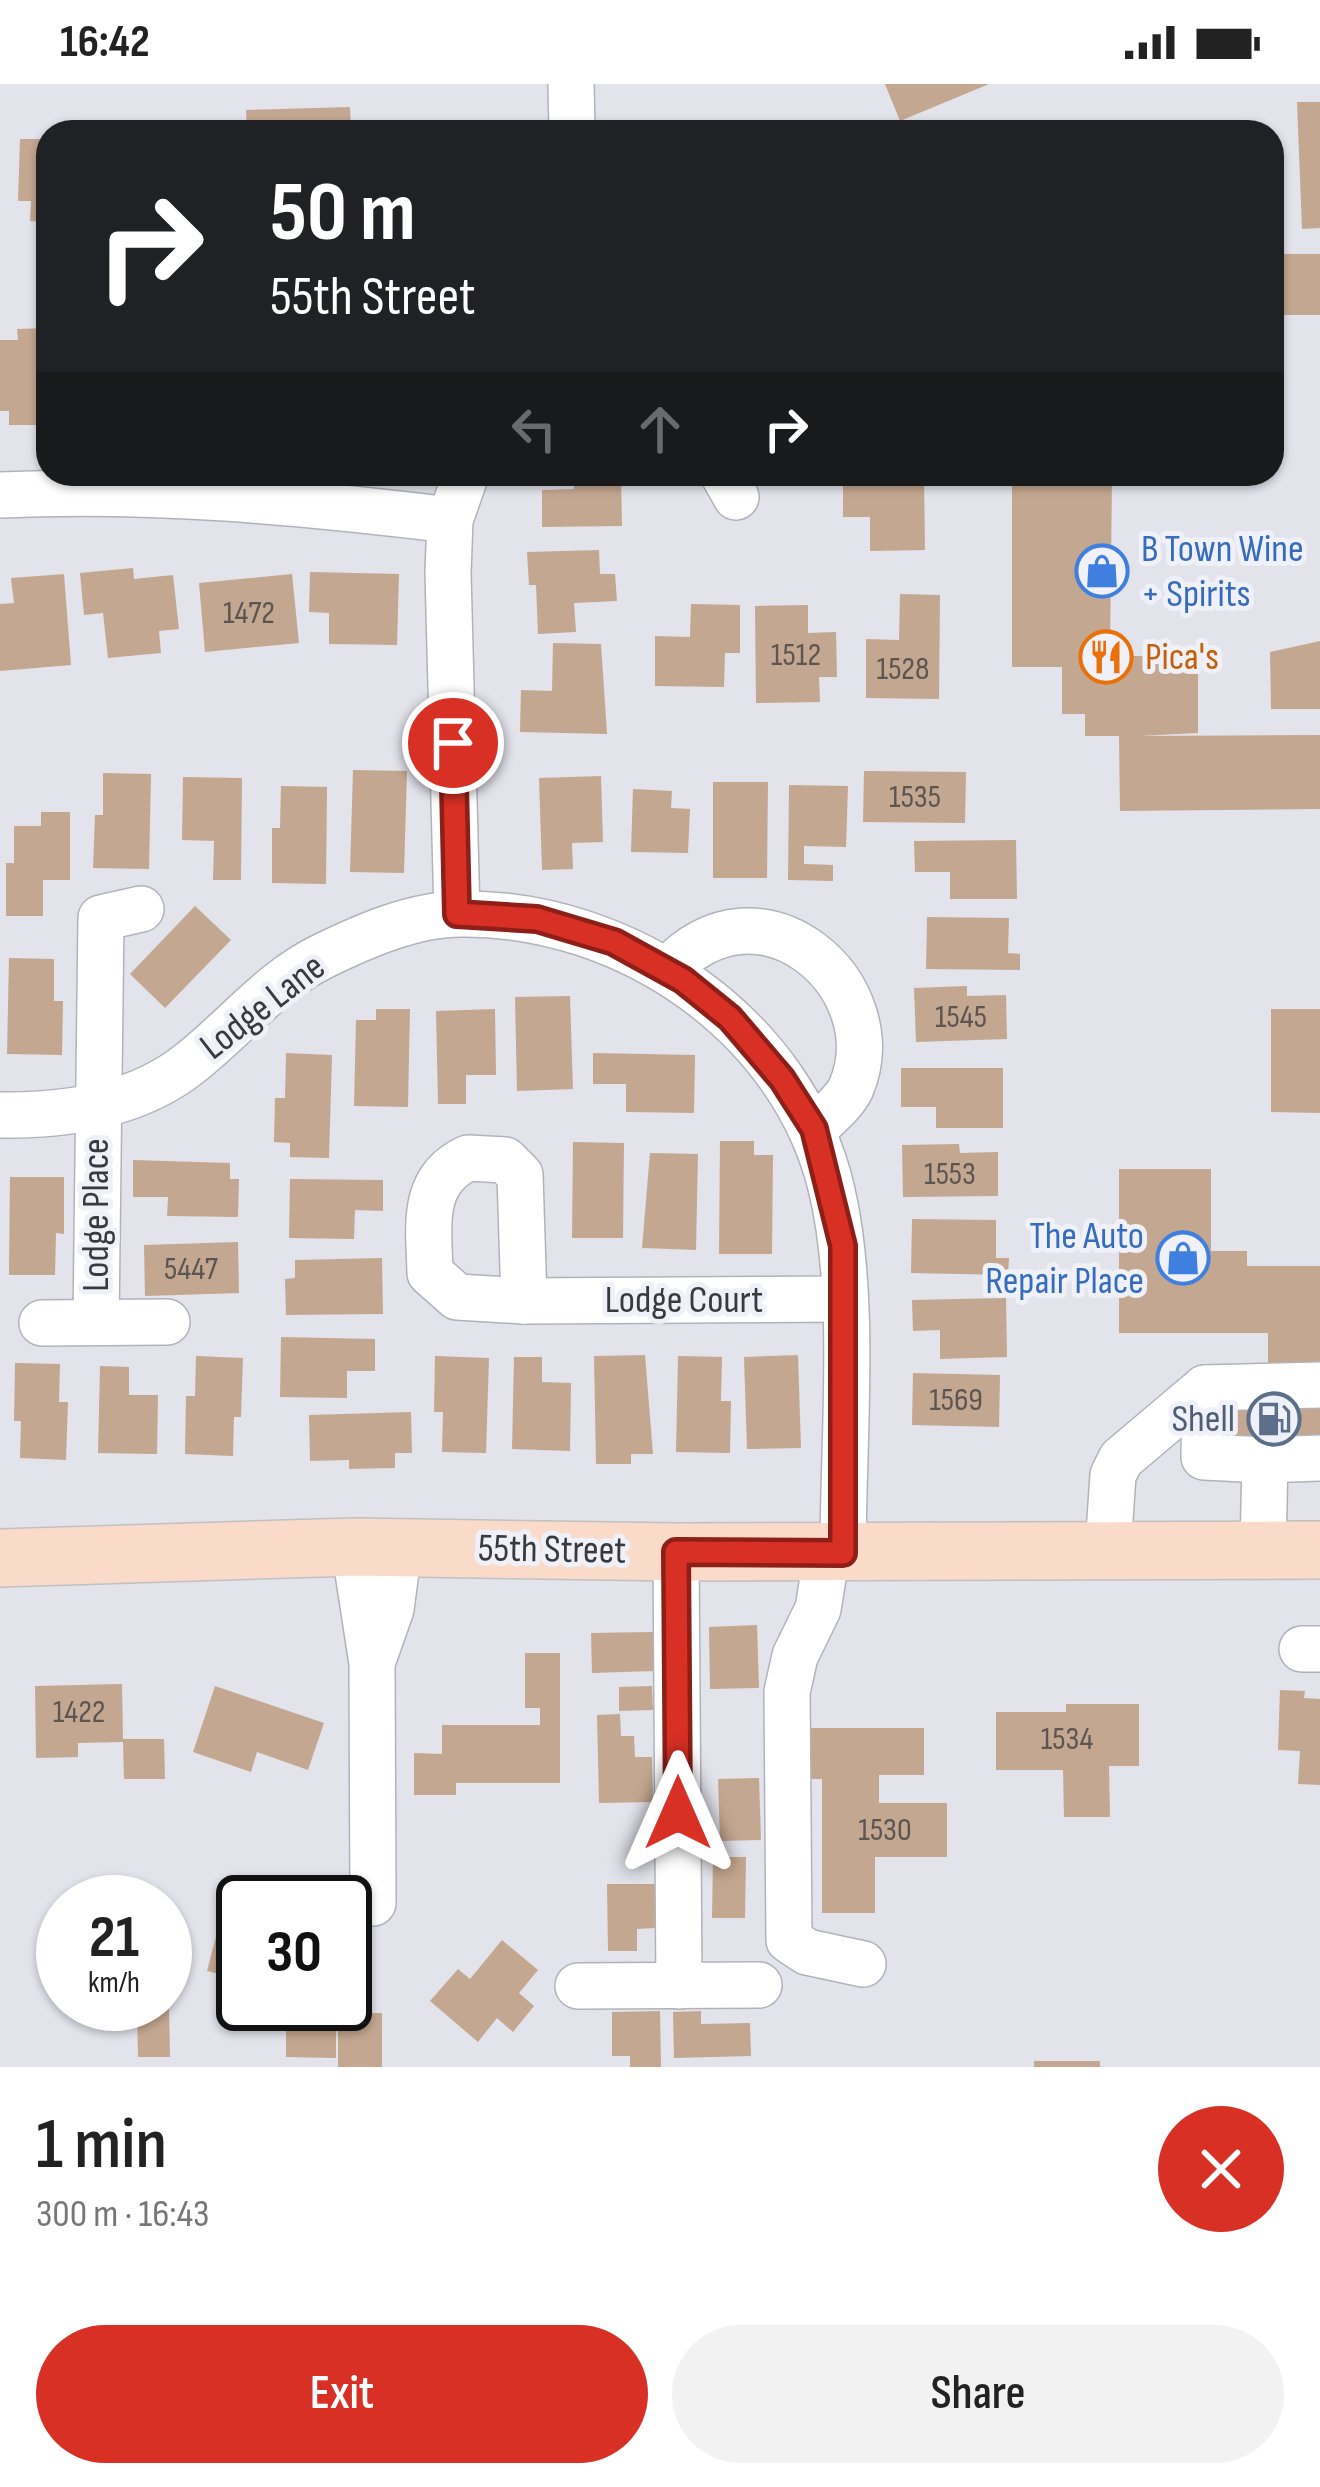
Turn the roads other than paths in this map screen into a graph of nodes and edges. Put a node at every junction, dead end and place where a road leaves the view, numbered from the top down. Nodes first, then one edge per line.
1 (571, 84) edge
2 (572, 120) edge
3 (462, 486) edge
4 (0, 495) edge
5 (450, 520) junction
6 (141, 909) dead end
7 (457, 914) junction
8 (667, 971) junction
9 (96, 1108) junction
10 (0, 1115) edge
11 (814, 1129) junction
12 (843, 1299) junction
13 (524, 1301) dead end
14 (96, 1322) junction
15 (167, 1322) dead end
16 (42, 1323) dead end
17 (1320, 1385) edge
18 (1205, 1388) junction
19 (1320, 1458) edge
20 (1265, 1460) junction
21 (377, 1547) junction
22 (1108, 1549) junction
23 (1263, 1550) junction
24 (1320, 1550) edge
25 (676, 1552) junction
26 (835, 1553) junction
27 (0, 1558) edge
28 (373, 1904) dead end
29 (863, 1964) dead end
30 (759, 1985) dead end
31 (578, 1986) dead end
32 (679, 1986) junction

1 - 2 street
3 - 5 street
4 - 5 street
5 - 7 street
6 - 9 street, Lodge Place
7 - 8 street, Lodge Lane
7 - 9 street, Lodge Lane
8 - 11 street, Lodge Lane
8 - 11 street
9 - 10 street, Lodge Lane
9 - 14 street, Lodge Place
11 - 12 street, Lodge Lane
12 - 13 street, Lodge Court
12 - 26 street, Lodge Lane
14 - 15 street, Lodge Place
14 - 16 street, Lodge Place
17 - 18 street
18 - 20 street
18 - 22 street
19 - 20 street
20 - 23 street
21 - 25 main road, 55th Street
21 - 27 main road, 55th Street
21 - 28 street
22 - 23 main road, 55th Street
22 - 26 main road, 55th Street
23 - 24 main road, 55th Street
25 - 26 main road, 55th Street
25 - 32 street
26 - 29 street, Lodge Lane
30 - 32 street
31 - 32 street

